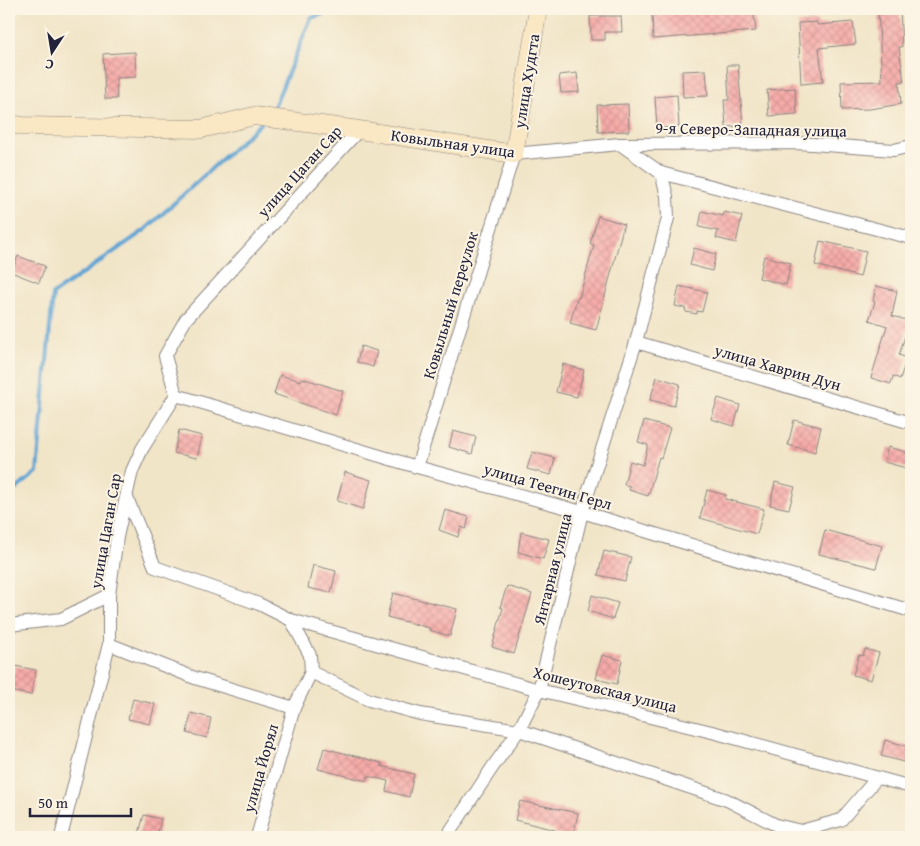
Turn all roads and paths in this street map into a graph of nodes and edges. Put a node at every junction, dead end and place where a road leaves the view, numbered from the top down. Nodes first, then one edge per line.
1 (538, 9) edge
2 (9, 124) edge
3 (359, 130) junction
4 (620, 144) junction
5 (911, 146) edge
6 (514, 154) junction
7 (662, 173) junction
8 (911, 238) edge
9 (636, 342) junction
10 (176, 395) junction
11 (911, 423) edge
12 (417, 466) junction
13 (126, 498) junction
14 (582, 512) junction
15 (109, 595) junction
16 (911, 610) edge
17 (291, 620) junction
18 (9, 625) edge
19 (109, 644) junction
20 (312, 672) junction
21 (539, 690) junction
22 (294, 708) junction
23 (520, 730) junction
24 (876, 779) junction
25 (911, 787) edge
26 (60, 837) edge
27 (257, 837) edge
28 (449, 837) edge

1 - 6 street, улица Худгта
2 - 3 street, Ковыльная улица
3 - 6 street, Ковыльная улица
3 - 10 street, улица Цаган Сар
4 - 5 street, 9-я Северо-Западная улица
4 - 6 street, Ковыльная улица
4 - 7 street
6 - 12 street, Ковыльный переулок
7 - 8 street
7 - 9 street, Янтарная улица
9 - 11 street, улица Хаврин Дун
9 - 14 street, Янтарная улица
10 - 12 street, улица Теегин Герл
10 - 13 street, улица Цаган Сар
12 - 14 street, улица Теегин Герл
13 - 15 street, улица Цаган Сар
13 - 17 street, Хошеутовская улица
14 - 16 street, улица Теегин Герл
14 - 21 street, Янтарная улица
15 - 18 street
15 - 19 street, улица Цаган Сар
17 - 20 street
17 - 21 street, Хошеутовская улица
19 - 22 street
19 - 26 street, улица Цаган Сар
20 - 22 street, улица Йорял
20 - 23 street
21 - 23 street, Янтарная улица
21 - 24 street, Хошеутовская улица
22 - 27 street, улица Йорял
23 - 24 street
23 - 28 street, Янтарная улица
24 - 25 street, Хошеутовская улица

